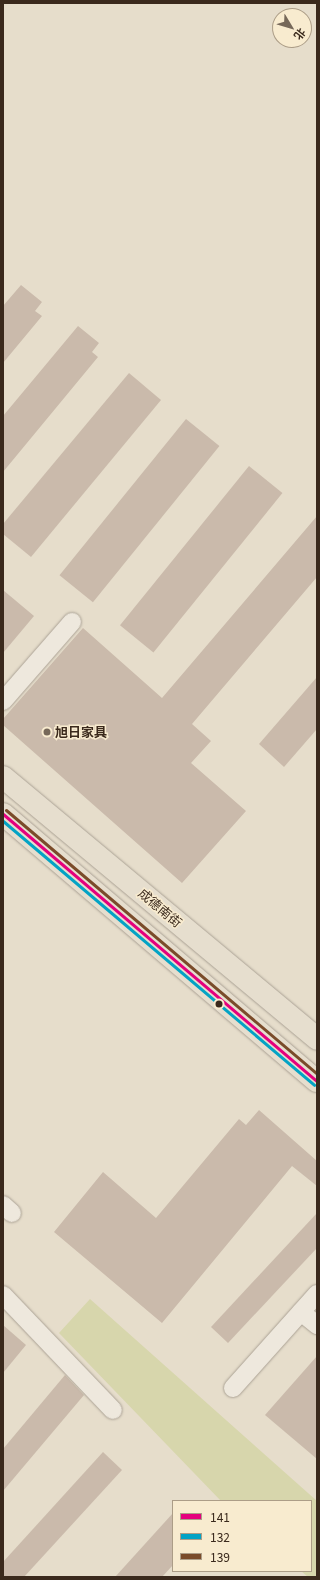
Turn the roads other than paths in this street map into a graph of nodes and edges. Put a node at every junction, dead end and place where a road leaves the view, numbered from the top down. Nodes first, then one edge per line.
1 (72, 622) dead end
2 (3, 701) edge
3 (3, 777) edge
4 (3, 814) edge
5 (317, 1039) edge
6 (317, 1081) edge
7 (317, 1294) edge
8 (3, 1295) edge
9 (301, 1312) junction
10 (317, 1325) edge
11 (233, 1388) dead end
12 (113, 1410) dead end

1 - 2 street
3 - 5 main road, 成德南街
4 - 6 main road
7 - 9 street
8 - 12 street
9 - 10 street
9 - 11 street

